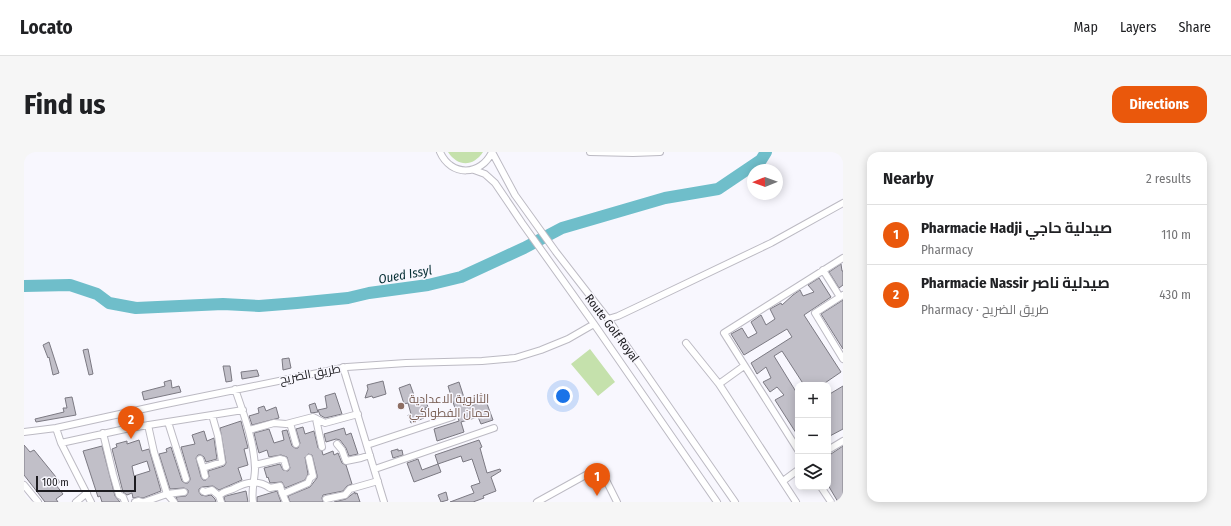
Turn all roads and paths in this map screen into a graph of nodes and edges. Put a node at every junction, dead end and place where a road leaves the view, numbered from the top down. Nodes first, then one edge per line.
1 (440, 152) edge
2 (492, 152) edge
3 (590, 152) edge
4 (656, 152) edge
5 (633, 153) edge
6 (474, 170) junction
7 (843, 203) edge
8 (843, 258) edge
9 (823, 270) junction
10 (842, 296) edge
11 (608, 319) junction
12 (594, 324) junction
13 (686, 343) dead end
14 (843, 359) edge
15 (744, 366) junction
16 (343, 367) junction
17 (719, 384) junction
18 (235, 390) junction
19 (242, 410) junction
20 (358, 414) junction
21 (212, 415) junction
22 (452, 417) dead end
23 (316, 419) junction
24 (168, 422) junction
25 (290, 423) junction
26 (148, 425) junction
27 (56, 428) junction
28 (494, 428) dead end
29 (249, 430) junction
30 (24, 432) edge
31 (103, 433) junction
32 (843, 441) edge
33 (61, 443) junction
34 (296, 444) dead end
35 (337, 444) dead end
36 (367, 445) junction
37 (795, 445) edge
38 (322, 446) dead end
39 (831, 448) edge
40 (370, 455) junction
41 (308, 458) dead end
42 (200, 459) dead end
43 (255, 465) junction
44 (286, 467) dead end
45 (203, 468) junction
46 (375, 470) junction
47 (795, 472) edge
48 (205, 476) dead end
49 (186, 479) dead end
50 (253, 481) junction
51 (378, 481) junction
52 (783, 481) junction
53 (24, 485) edge
54 (823, 490) edge
55 (203, 491) dead end
56 (184, 492) dead end
57 (87, 493) junction
58 (282, 493) junction
59 (167, 494) junction
60 (220, 499) edge
61 (326, 499) dead end
62 (38, 502) edge
63 (76, 502) edge
64 (91, 502) edge
65 (124, 502) edge
66 (135, 502) edge
67 (143, 502) edge
68 (174, 502) edge
69 (253, 502) edge
70 (286, 502) edge
71 (384, 502) edge
72 (537, 502) edge
73 (617, 502) edge
74 (717, 502) edge
75 (735, 502) edge
76 (796, 502) edge
77 (831, 502) edge

1 - 6 street
2 - 6 street
2 - 11 street, Route Golf Royal
3 - 5 street
4 - 5 street
6 - 12 street, Route Golf Royal
7 - 11 street
8 - 9 street
9 - 10 street
9 - 15 street
10 - 14 street
11 - 75 street, Route Golf Royal
12 - 16 street, طريق الضريح
12 - 74 street, Route Golf Royal
13 - 17 street
15 - 17 street
15 - 37 street
16 - 18 street, طريق الضريح
16 - 20 street
17 - 52 street
18 - 19 street
18 - 27 street, طريق الضريح
19 - 21 street
19 - 29 street
20 - 23 street
20 - 36 street
21 - 24 street
21 - 45 street
22 - 36 street
23 - 25 street
23 - 38 street
24 - 26 street
24 - 49 street
25 - 29 street
25 - 34 street
26 - 31 street
26 - 59 street
27 - 30 street, طريق الضريح
27 - 33 street
28 - 46 street
29 - 43 street
31 - 33 street
31 - 65 street
32 - 39 street
33 - 57 street
35 - 40 street
36 - 40 street
40 - 46 street
41 - 58 street
42 - 45 street
43 - 44 street
43 - 50 street
45 - 48 street
46 - 51 street
47 - 52 street
50 - 58 street
50 - 60 street
50 - 69 street
51 - 61 street
51 - 71 street
52 - 76 street
53 - 62 street
54 - 77 street
55 - 60 street
56 - 59 street
57 - 63 street
57 - 64 street
58 - 70 street
59 - 67 street
59 - 68 street
66 - 67 street
72 - 73 street

